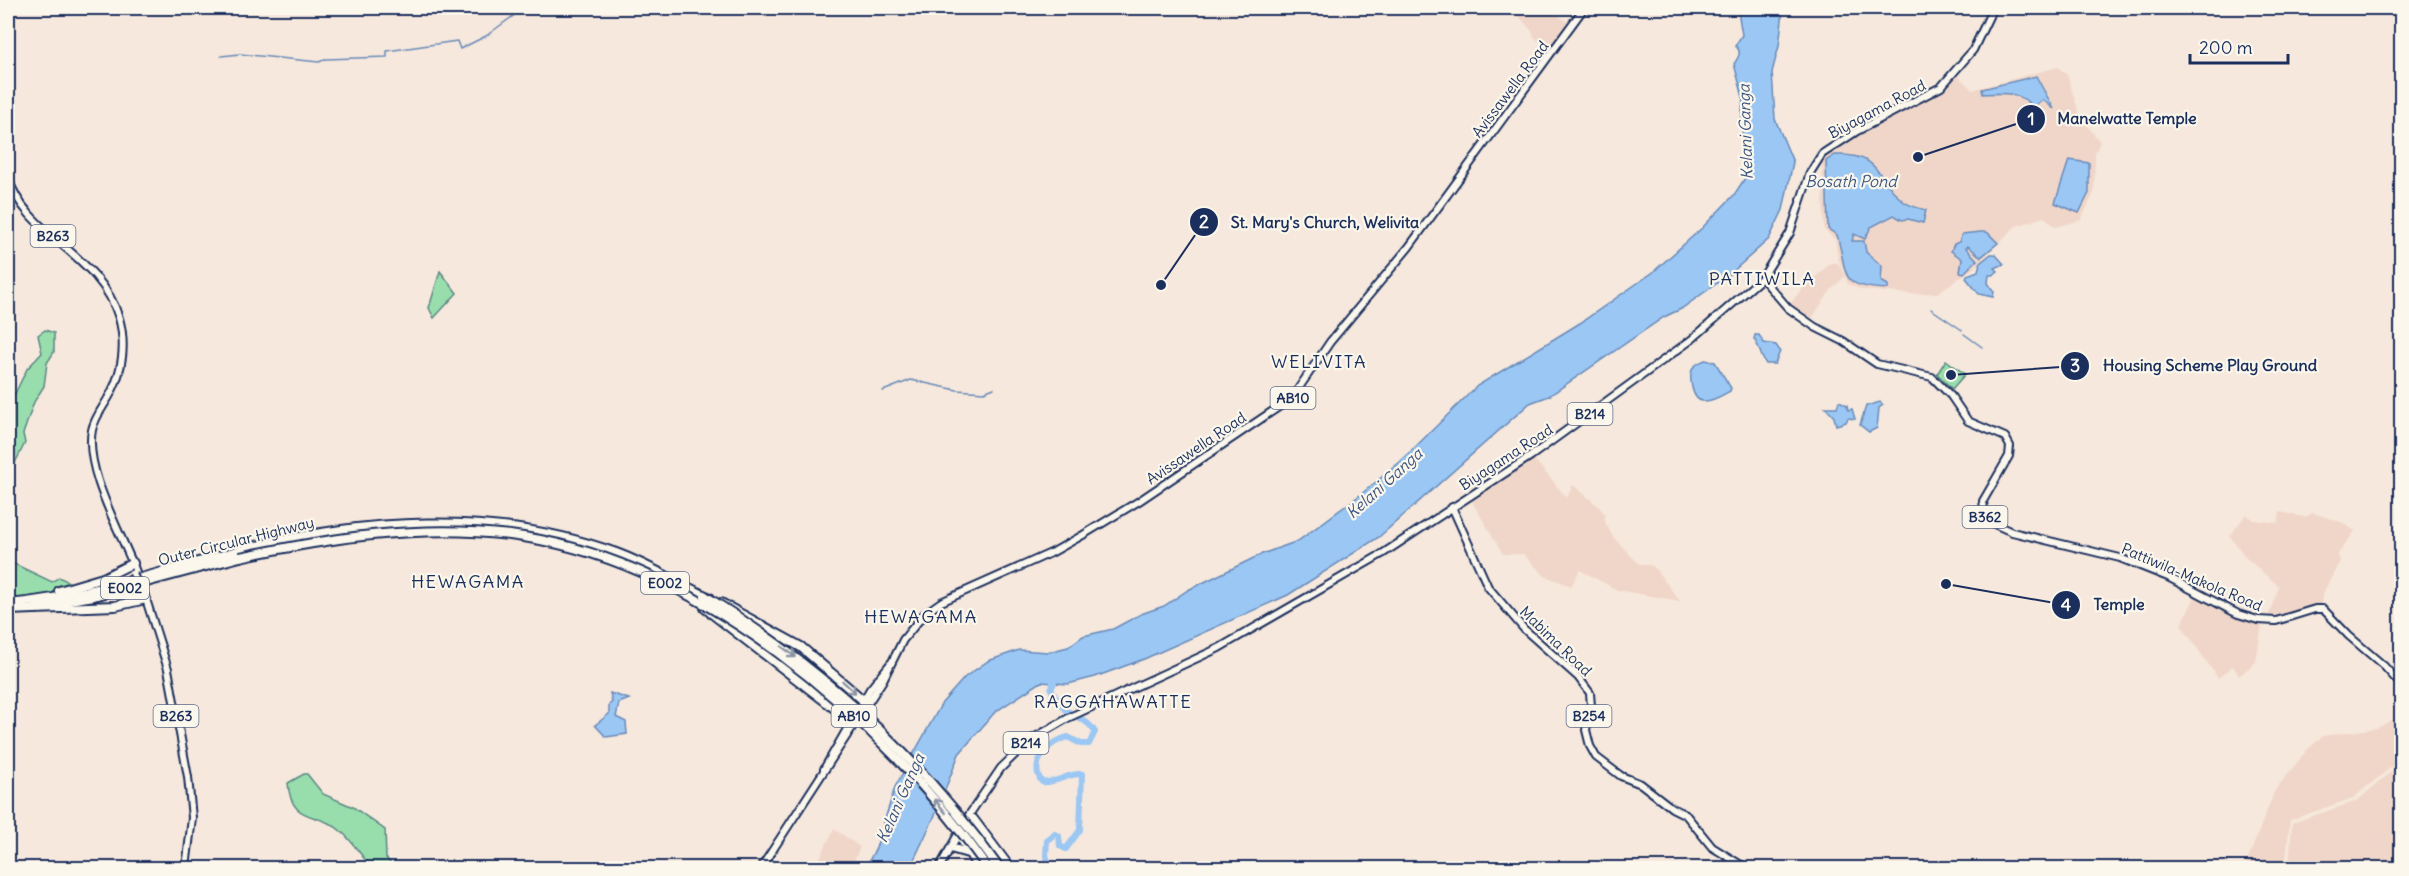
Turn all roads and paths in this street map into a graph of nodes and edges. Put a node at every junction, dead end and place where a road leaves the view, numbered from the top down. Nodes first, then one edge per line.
1 (1584, 8) edge
2 (1993, 8) edge
3 (8, 177) edge
4 (1762, 278) junction
5 (1452, 507) junction
6 (239, 554) junction
7 (131, 563) junction
8 (687, 594) junction
9 (705, 596) junction
10 (144, 598) junction
11 (8, 602) edge
12 (8, 610) edge
13 (891, 662) junction
14 (2402, 686) edge
15 (864, 701) junction
16 (851, 721) junction
17 (823, 773) junction
18 (992, 782) junction
19 (972, 819) junction
20 (961, 838) junction
21 (954, 849) junction
22 (969, 854) junction
23 (186, 868) edge
24 (761, 868) edge
25 (941, 868) edge
26 (978, 868) edge
27 (988, 868) edge
28 (999, 868) edge
29 (1010, 868) edge
30 (1746, 868) edge

1 - 13 main road, Avissawella Road / AB10
2 - 4 main road, Biyagama Road / B214
3 - 7 main road, B263
4 - 5 main road, Biyagama Road / B214
4 - 14 main road, Pattiwila-Makola Road / B362
5 - 18 main road, Biyagama Road / B214
5 - 30 main road, Mabima Road / B254
6 - 8 highway, Outer Circular Highway / E002, bridge
6 - 9 highway, Outer Circular Highway / E002
6 - 11 highway, Outer Circular Highway / E002
6 - 12 highway, Outer Circular Highway / E002
7 - 10 main road, B263, bridge
7 - 11 highway
8 - 16 highway
27 -> 8 highway, Outer Circular Highway / E002, bridge
9 -> 15 highway
9 -> 28 highway, Outer Circular Highway / E002, bridge
10 - 12 highway
10 - 23 main road, B263
13 - 15 main road, Avissawella Road / AB10
13 - 17 main road, Avissawella Road / AB10
15 - 16 main road, Avissawella Road / AB10
16 - 17 main road, Avissawella Road / AB10
17 - 24 main road, Avissawella Road / AB10
18 - 19 main road, Biyagama Road / B214
18 - 25 main road, Biyagama Road / B214
19 - 20 main road, Biyagama Road / B214
19 - 29 highway
20 - 21 main road, Biyagama Road / B214
20 - 22 highway
21 - 22 highway
21 - 25 main road, Biyagama Road / B214
22 - 26 highway

